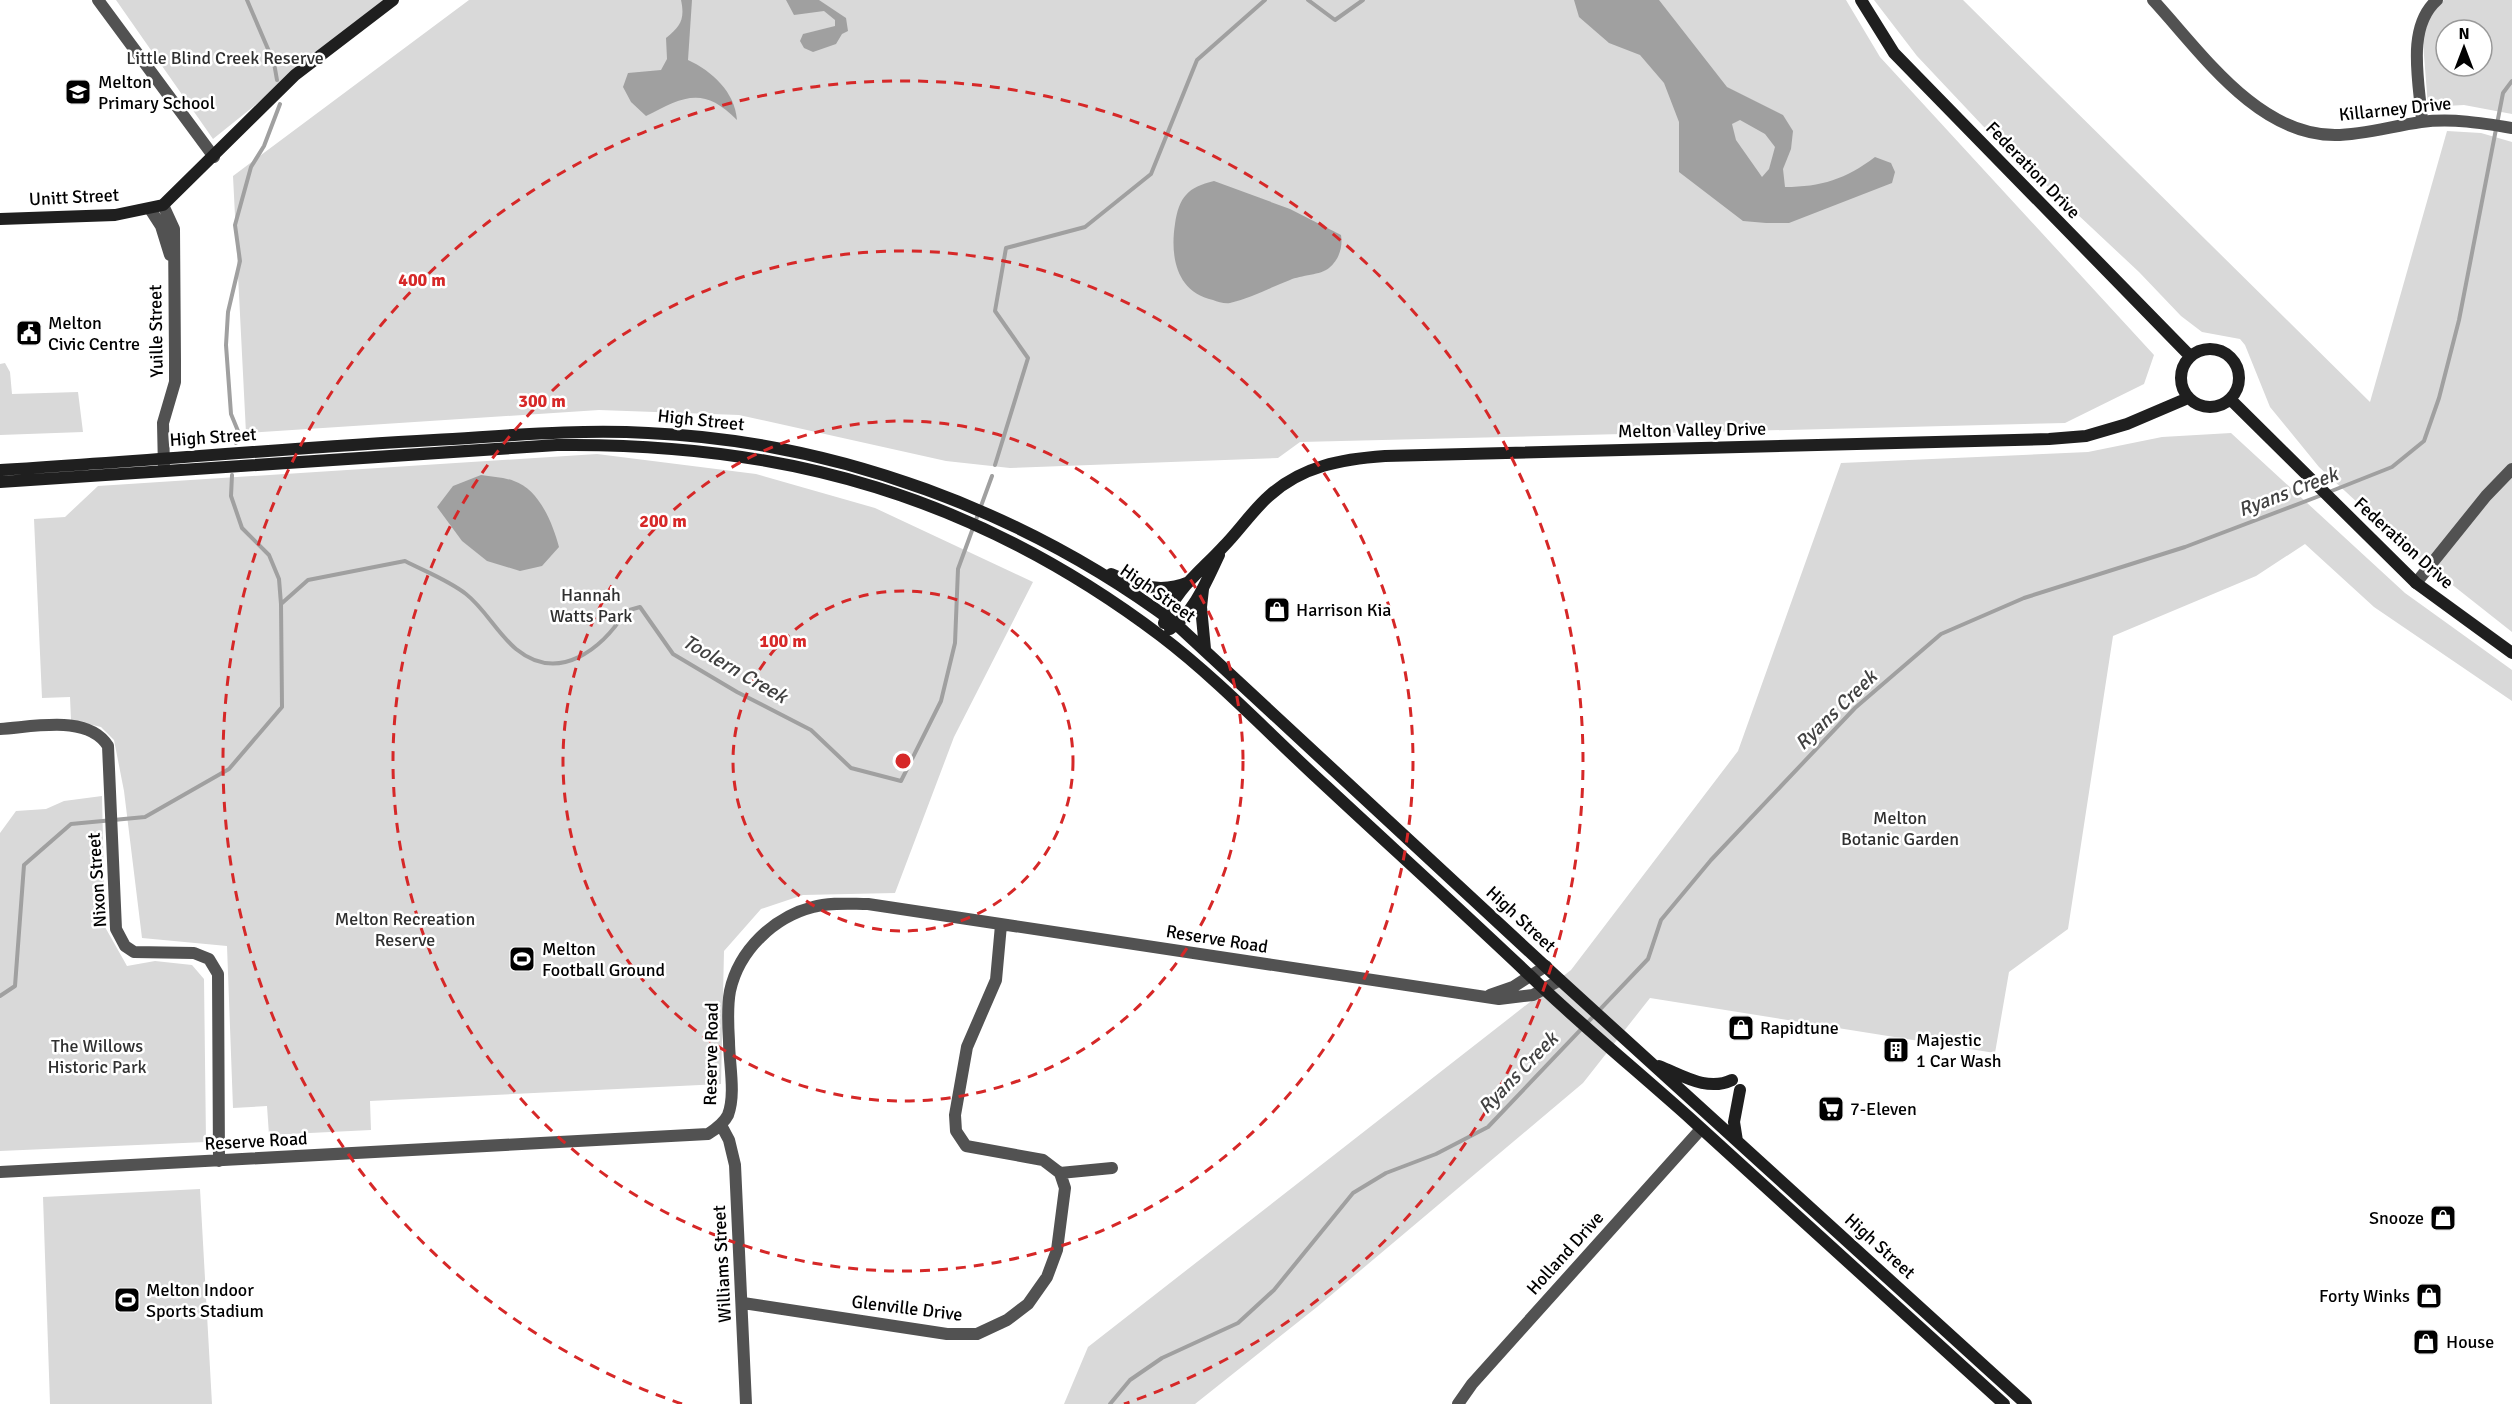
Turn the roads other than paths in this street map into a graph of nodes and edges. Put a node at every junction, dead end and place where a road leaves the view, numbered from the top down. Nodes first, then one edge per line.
1 (98, 0) edge
2 (393, 0) edge
3 (1862, 0) edge
4 (2153, 0) edge
5 (2437, 0) edge
6 (2422, 122) junction
7 (2507, 127) edge
8 (214, 157) junction
9 (163, 205) junction
10 (150, 209) junction
11 (0, 219) edge
12 (173, 262) junction
13 (2190, 356) junction
14 (2188, 398) junction
15 (2230, 399) junction
16 (164, 465) junction
17 (2512, 469) edge
18 (0, 470) edge
19 (0, 482) edge
20 (985, 521) junction
21 (1222, 548) junction
22 (1060, 552) junction
23 (1189, 581) junction
24 (2415, 583) junction
25 (1203, 588) junction
26 (1166, 616) junction
27 (1176, 624) junction
28 (1160, 636) junction
29 (1205, 649) junction
30 (2512, 653) edge
31 (0, 729) edge
32 (1001, 925) junction
33 (1546, 966) junction
34 (1532, 976) junction
35 (1560, 980) junction
36 (1546, 990) junction
37 (1486, 997) junction
38 (1650, 1062) junction
39 (1711, 1118) junction
40 (721, 1125) junction
41 (1701, 1129) junction
42 (1737, 1141) junction
43 (219, 1161) junction
44 (1112, 1168) dead end
45 (0, 1172) edge
46 (1060, 1173) junction
47 (743, 1303) junction
48 (746, 1404) edge
49 (1458, 1404) edge
50 (2004, 1404) edge
51 (2026, 1404) edge

1 - 8 street
2 - 8 main road
3 - 13 main road, Federation Drive
4 - 6 street, Killarney Drive
5 - 6 street
6 - 7 street, Killarney Drive
8 - 9 main road
9 - 10 main road
9 - 12 street, Yuille Street
10 - 11 main road, Unitt Street
10 - 12 street, Yuille Street
12 - 16 street, Yuille Street
13 - 14 main road
13 - 15 main road
14 - 15 main road
14 - 21 main road, Melton Valley Drive
15 - 24 main road, Federation Drive
16 - 18 main road, High Street
16 - 19 main road, High Street
16 - 20 main road, High Street
17 - 24 street
20 - 22 main road, High Street
20 - 28 main road, High Street
21 - 23 main road, Melton Valley Drive
21 - 25 main road, Melton Valley Drive
22 - 23 main road
22 - 26 main road, High Street
23 - 26 main road, Melton Valley Drive
24 - 30 main road, Federation Drive
25 - 27 main road, Melton Valley Drive
25 - 29 main road
26 - 27 main road, High Street
26 - 28 main road, Melton Valley Drive
27 - 28 main road, Melton Valley Drive
27 - 29 main road, High Street
28 - 34 main road, High Street
29 - 33 main road, High Street
31 - 43 street, Nixon Street
32 - 37 street, Reserve Road
32 - 40 street, Reserve Road
32 - 46 street
33 - 34 street
33 - 35 main road, High Street
34 - 36 main road, High Street
34 - 37 street
35 - 36 street, Reserve Road
35 - 38 main road, High Street
36 - 37 street, Reserve Road
36 - 41 main road, High Street
38 - 39 main road, High Street
38 - 42 main road
39 - 41 main road
39 - 42 main road, High Street
40 - 43 street, Reserve Road
40 - 47 street, Williams Street
41 - 49 street, Holland Drive
41 - 50 main road, High Street
42 - 51 main road, High Street
43 - 45 street, Reserve Road
44 - 46 street
46 - 47 street, Glenville Drive
47 - 48 street, Williams Street

